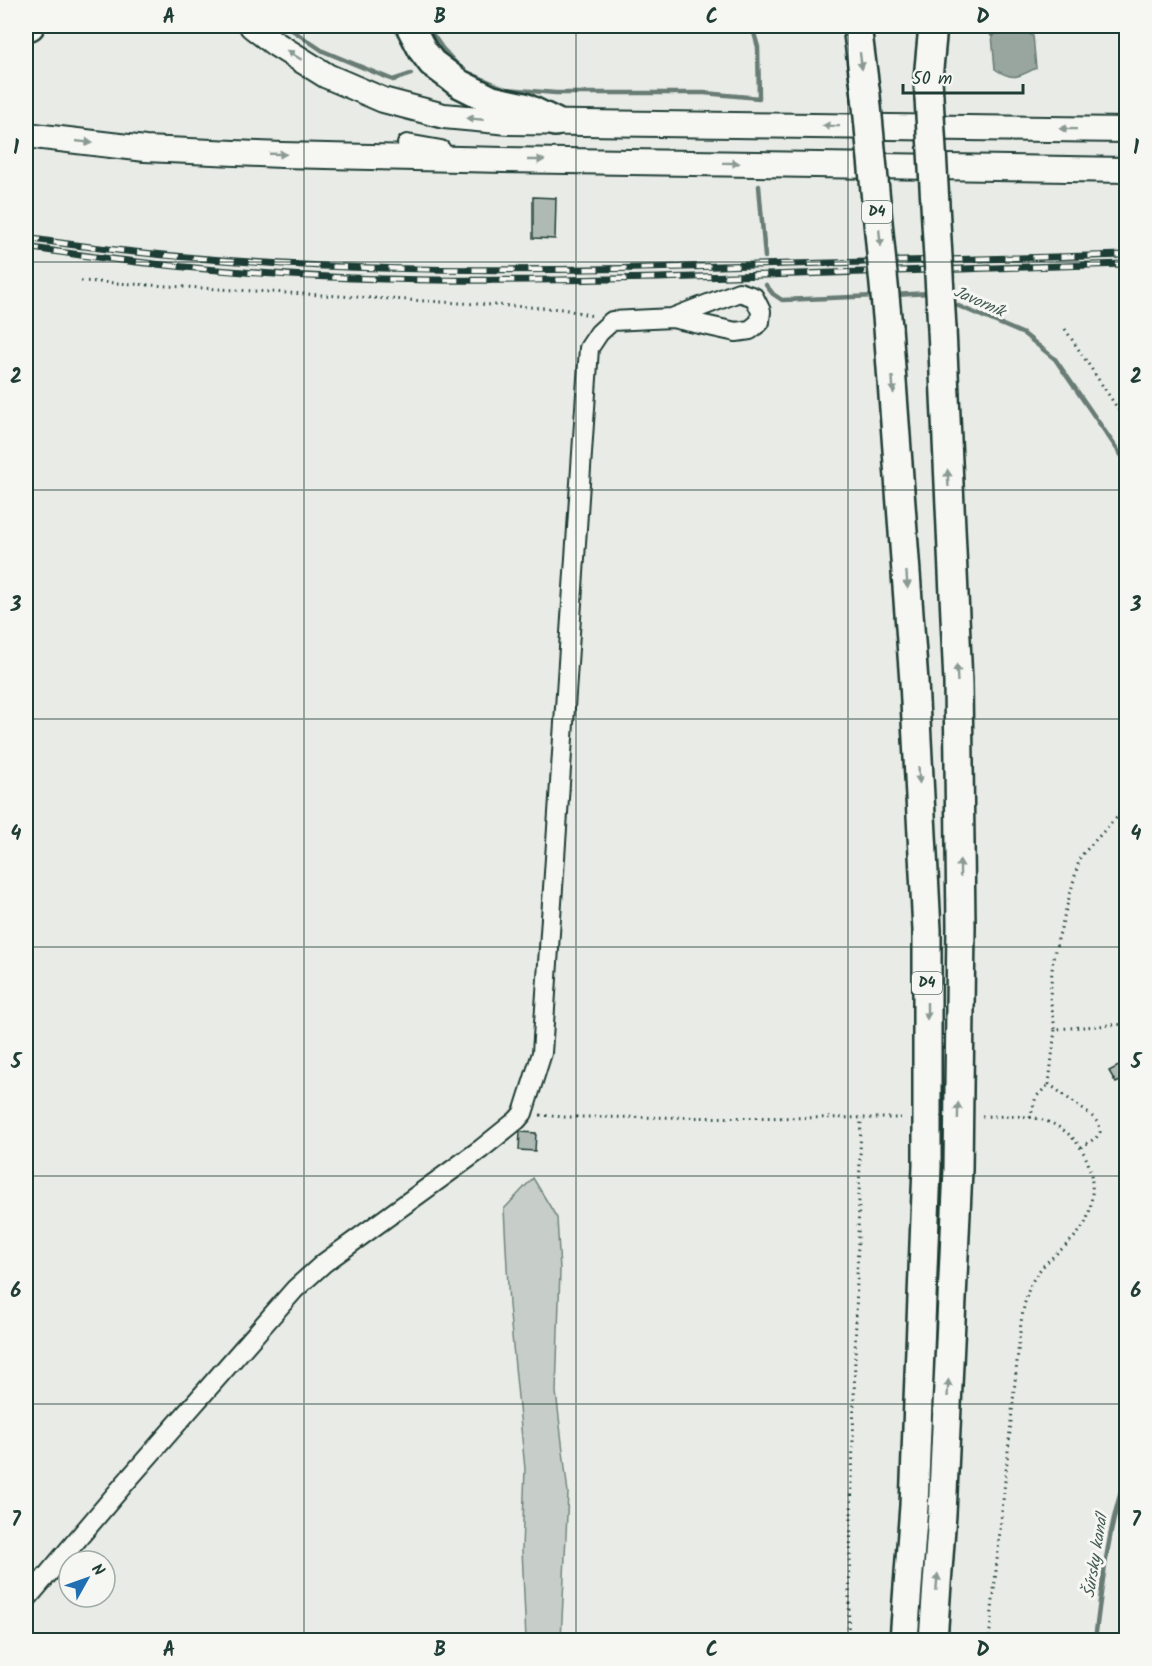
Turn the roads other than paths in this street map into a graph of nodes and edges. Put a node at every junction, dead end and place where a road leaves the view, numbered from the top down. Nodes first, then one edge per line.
1 (252, 26) edge
2 (410, 26) edge
3 (857, 26) edge
4 (920, 26) edge
5 (933, 26) edge
6 (929, 98) junction
7 (555, 122) junction
8 (1126, 130) edge
9 (26, 135) edge
10 (407, 144) dead end
11 (504, 160) junction
12 (1126, 170) edge
13 (672, 318) dead end
14 (26, 1600) edge
15 (904, 1641) edge
16 (933, 1641) edge

7 -> 1 main road
2 - 7 highway
3 -> 15 highway, D4, bridge
4 - 6 lane, D4
5 - 6 highway
16 -> 6 highway, D4, bridge
8 -> 7 main road
9 -> 11 main road
10 - 11 lane
11 -> 12 main road
13 - 14 lane

